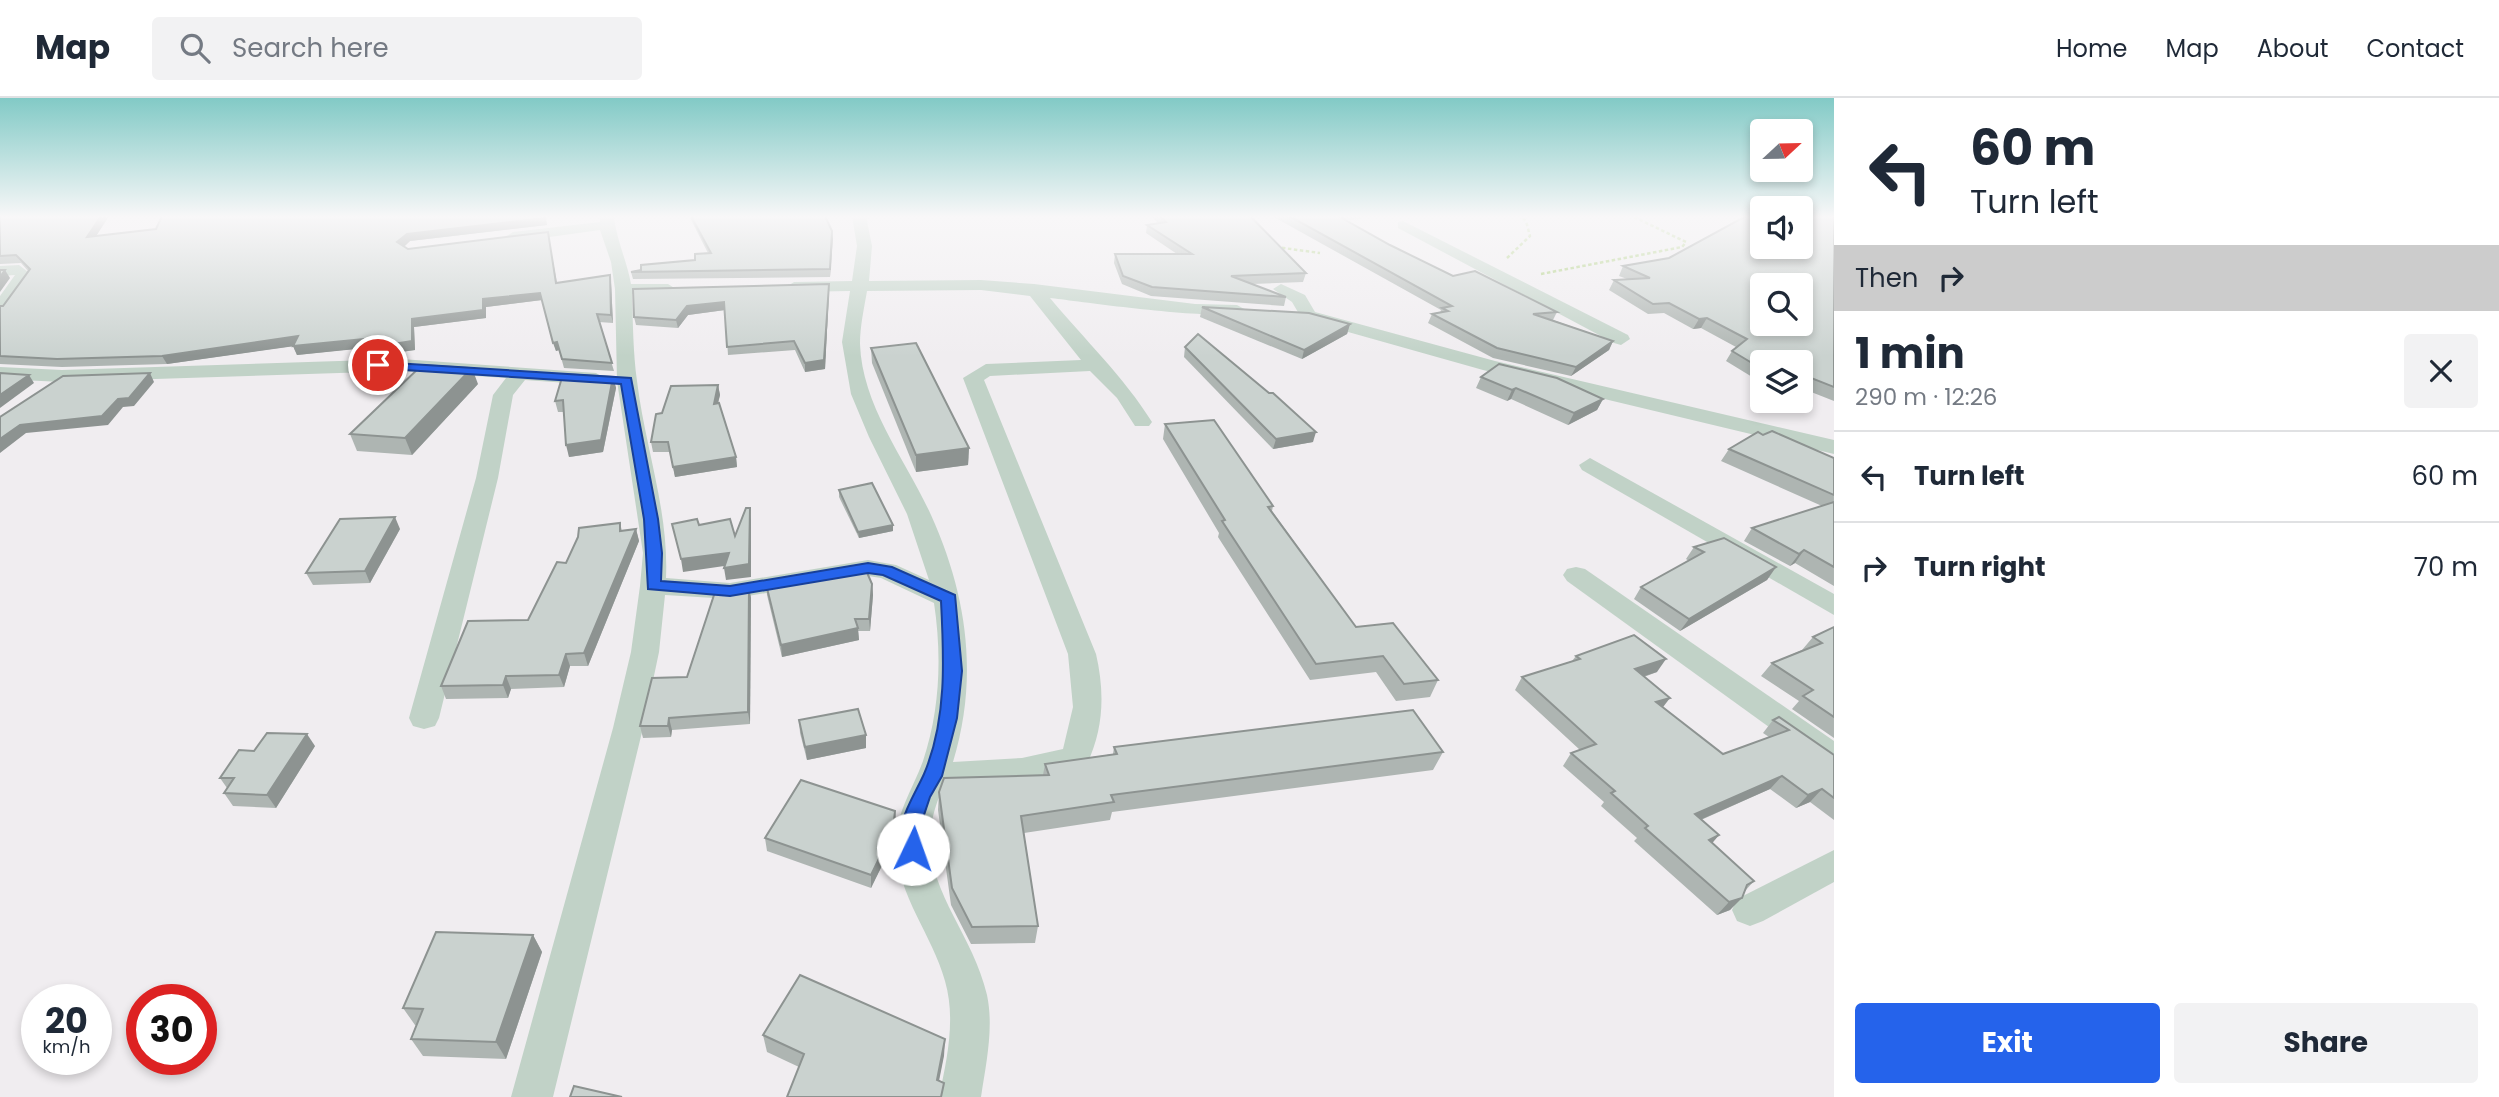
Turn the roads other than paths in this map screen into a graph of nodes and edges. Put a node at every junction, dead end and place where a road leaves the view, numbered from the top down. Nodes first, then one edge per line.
1 (619, 263) edge
2 (861, 263) edge
3 (1463, 263) edge
4 (0, 271) edge
5 (859, 284) junction
6 (776, 288) edge
7 (622, 289) junction
8 (683, 289) edge
9 (1034, 289) junction
10 (1281, 289) edge
11 (0, 308) edge
12 (1255, 311) edge
13 (1281, 313) edge
14 (1308, 315) junction
15 (1621, 339) dead end
16 (1096, 365) junction
17 (0, 373) edge
18 (520, 373) junction
19 (62, 376) junction
20 (627, 381) junction
21 (31, 398) edge
22 (1142, 422) dead end
23 (1834, 447) edge
24 (1590, 465) dead end
25 (1576, 575) dead end
26 (653, 586) junction
27 (949, 599) junction
28 (1834, 606) edge
29 (424, 718) dead end
30 (1834, 757) edge
31 (933, 776) junction
32 (1834, 865) edge
33 (1750, 910) dead end
34 (532, 1097) edge
35 (960, 1097) edge

1 - 7 street
2 - 5 street
3 - 15 street
4 - 11 street
5 - 6 street
5 - 9 street
5 - 27 street
7 - 8 street
7 - 20 street
9 - 12 street
9 - 16 street
10 - 14 street
13 - 14 street
14 - 23 street
16 - 22 street
16 - 31 street
17 - 19 street
18 - 19 street
18 - 20 street
18 - 29 street
19 - 21 street
20 - 26 street
24 - 28 street
25 - 30 street
26 - 27 street
26 - 34 street
27 - 31 street
31 - 35 street
32 - 33 street

